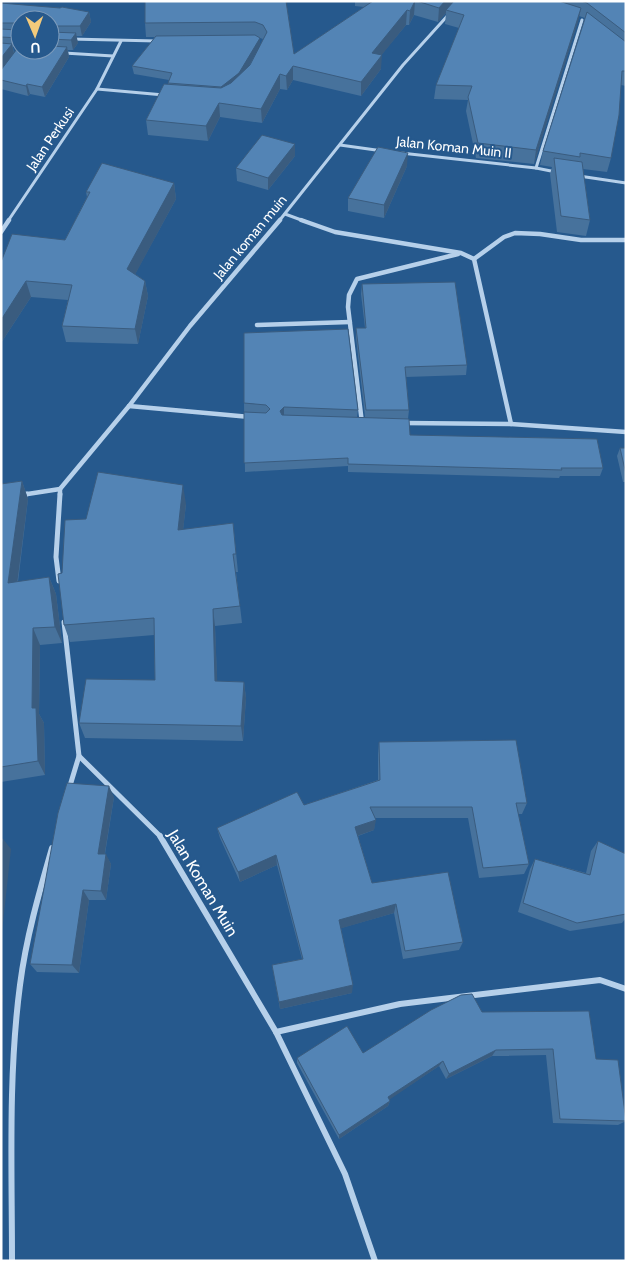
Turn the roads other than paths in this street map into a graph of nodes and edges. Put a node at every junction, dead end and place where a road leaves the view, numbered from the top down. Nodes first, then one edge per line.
1 (455, 7) edge
2 (576, 17) edge
3 (582, 20) junction
4 (590, 26) edge
5 (68, 39) edge
6 (120, 41) junction
7 (159, 41) edge
8 (60, 53) edge
9 (113, 56) junction
10 (97, 89) junction
11 (166, 95) edge
12 (340, 145) junction
13 (385, 151) edge
14 (394, 152) edge
15 (536, 168) junction
16 (560, 173) edge
17 (577, 176) edge
18 (626, 183) edge
19 (285, 214) junction
20 (1, 232) edge
21 (626, 240) edge
22 (461, 253) junction
23 (474, 259) junction
24 (350, 322) junction
25 (257, 325) dead end
26 (129, 406) junction
27 (257, 418) edge
28 (352, 422) edge
29 (362, 423) junction
30 (372, 423) edge
31 (402, 423) edge
32 (511, 424) junction
33 (626, 432) edge
34 (60, 489) junction
35 (17, 496) edge
36 (60, 585) edge
37 (63, 614) edge
38 (79, 756) junction
39 (68, 793) edge
40 (55, 838) edge
41 (626, 989) edge
42 (276, 1032) junction
43 (12, 1261) edge
44 (375, 1261) edge

1 - 12 street, Jalan koman muin
2 - 3 street
3 - 4 street
3 - 15 street
5 - 6 street
6 - 7 street
6 - 9 street, Jalan Perkusi
8 - 9 street
9 - 10 street, Jalan Perkusi
10 - 11 street
10 - 20 street, Jalan Perkusi
12 - 13 street, Jalan Koman Muin II
12 - 19 street, Jalan koman muin
14 - 15 street, Jalan Koman Muin II
15 - 16 street, Jalan Koman Muin II
17 - 18 street
19 - 22 street
19 - 26 street, Jalan koman muin
21 - 23 street
22 - 23 street
22 - 24 street
23 - 32 street
24 - 25 street
24 - 29 street
26 - 27 street
26 - 34 street, Jalan koman muin
28 - 29 street
29 - 30 street
31 - 32 street
32 - 33 street
34 - 35 street
34 - 36 street
37 - 38 street
38 - 39 street
38 - 42 street, Jalan Koman Muin
40 - 43 street
41 - 42 street
42 - 44 street, Jalan Koman Muin

